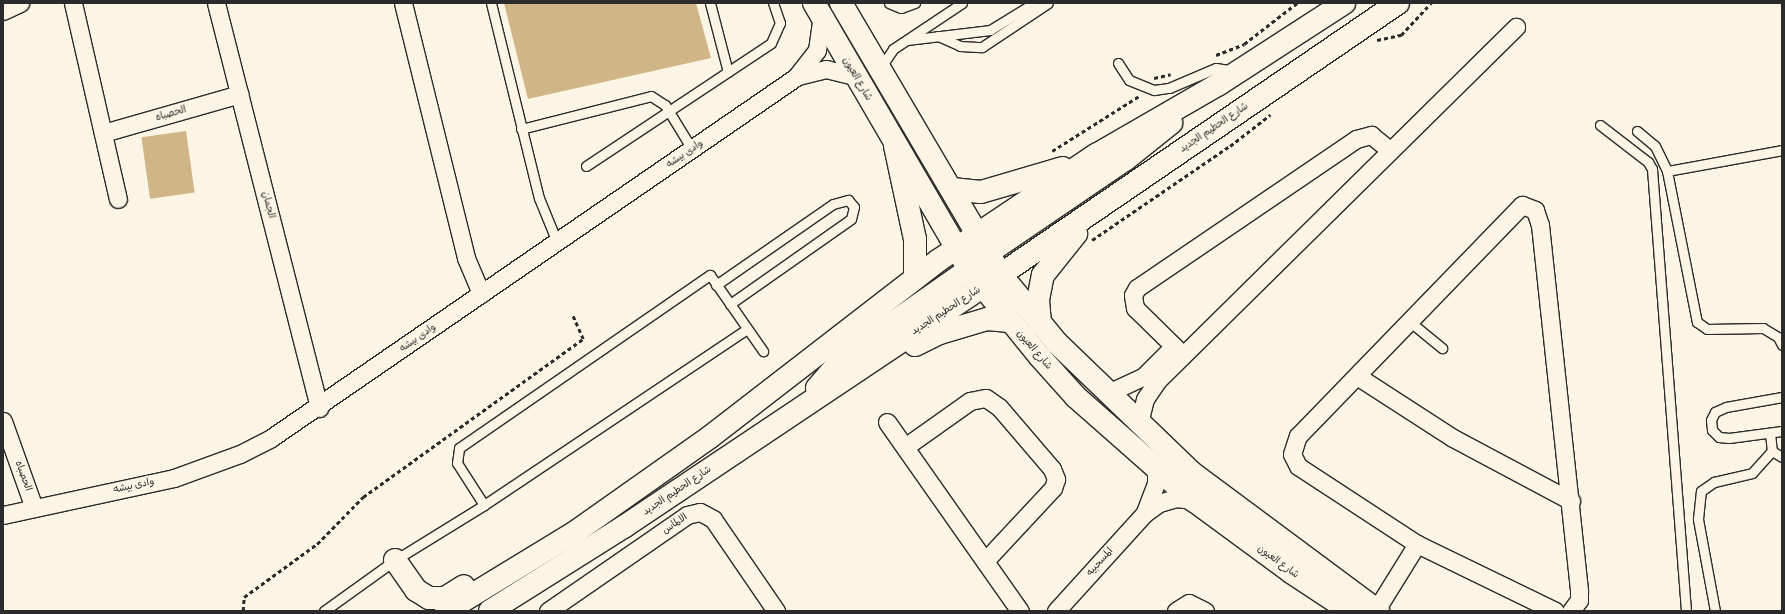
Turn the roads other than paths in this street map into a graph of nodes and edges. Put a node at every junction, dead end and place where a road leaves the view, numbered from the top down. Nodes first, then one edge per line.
1 (20, 3) edge
2 (73, 3) edge
3 (216, 3) edge
4 (402, 3) edge
5 (491, 3) edge
6 (710, 3) edge
7 (773, 3) edge
8 (841, 3) edge
9 (889, 3) edge
10 (915, 3) edge
11 (962, 3) edge
12 (1034, 3) edge
13 (1048, 3) edge
14 (1344, 3) edge
15 (1398, 3) edge
16 (818, 10) edge
17 (3, 11) edge
18 (1516, 27) dead end
19 (938, 36) junction
20 (907, 40) junction
21 (1118, 63) dead end
22 (728, 72) junction
23 (1238, 72) junction
24 (881, 75) junction
25 (855, 76) junction
26 (796, 77) junction
27 (1219, 84) junction
28 (240, 94) junction
29 (668, 110) junction
30 (1600, 125) dead end
31 (521, 129) junction
32 (1637, 131) dead end
33 (103, 133) junction
34 (895, 146) junction
35 (692, 149) junction
36 (1388, 149) junction
37 (1782, 150) edge
38 (1096, 155) junction
39 (586, 166) dead end
40 (1668, 171) junction
41 (952, 189) junction
42 (118, 198) dead end
43 (1108, 200) junction
44 (557, 242) junction
45 (983, 244) junction
46 (957, 248) junction
47 (968, 268) junction
48 (1001, 275) junction
49 (915, 276) junction
50 (716, 285) junction
51 (981, 288) junction
52 (482, 294) junction
53 (730, 304) junction
54 (1009, 321) junction
55 (1409, 321) junction
56 (1040, 323) junction
57 (747, 330) junction
58 (1781, 342) edge
59 (1442, 348) dead end
60 (1178, 350) junction
61 (763, 351) dead end
62 (869, 362) junction
63 (1154, 375) junction
64 (1357, 376) junction
65 (1108, 393) junction
66 (1782, 397) edge
67 (808, 402) junction
68 (319, 408) junction
69 (3, 421) edge
70 (887, 422) dead end
71 (1138, 423) junction
72 (1782, 431) edge
73 (1770, 433) junction
74 (905, 447) junction
75 (1772, 451) junction
76 (1782, 458) edge
77 (1156, 468) junction
78 (1193, 500) junction
79 (1571, 501) junction
80 (484, 505) junction
81 (34, 508) junction
82 (1145, 513) junction
83 (3, 516) edge
84 (574, 533) junction
85 (1417, 544) junction
86 (395, 560) junction
87 (985, 561) junction
88 (1377, 610) edge
89 (324, 611) edge
90 (446, 611) edge
91 (490, 611) edge
92 (548, 611) edge
93 (776, 611) edge
94 (1020, 611) edge
95 (1056, 611) edge
96 (1176, 611) edge
97 (1205, 611) edge
98 (1350, 611) edge
99 (1555, 611) edge
100 (1571, 611) edge
101 (1686, 611) edge
102 (1715, 611) edge

1 - 17 street
2 - 33 street
3 - 28 street, الجمان
4 - 52 street
5 - 31 lane
6 - 22 lane
7 - 22 lane
8 - 24 main road, شارع العيون
9 - 10 lane
11 - 20 lane
12 - 19 lane
13 - 19 lane
14 - 23 main road
15 - 43 main road, شارع الحطيم الجديد
16 - 25 main road, شارع العيون
16 - 26 street, وادى بيشه
18 - 36 street
19 - 20 lane
20 - 24 lane
21 - 23 lane
22 - 29 lane
23 - 27 main road
24 - 41 main road, شارع العيون
25 - 26 street, وادى بيشه
25 - 34 main road, شارع العيون
26 - 35 street, وادى بيشه
27 - 38 main road
27 - 45 main road
28 - 33 street, الحصباه
28 - 68 street, الجمان
29 - 31 lane
29 - 35 lane
29 - 39 lane
30 - 101 lane
31 - 44 lane
32 - 40 lane
33 - 42 street
34 - 46 main road, شارع العيون
34 - 49 main road
35 - 44 street, وادى بيشه
36 - 60 street
36 - 60 street
37 - 40 lane
38 - 41 main road
38 - 45 main road
40 - 58 lane
41 - 45 main road, شارع العيون
43 - 48 main road, شارع الحطيم الجديد
43 - 56 main road
44 - 52 street, وادى بيشه
45 - 46 main road
45 - 47 main road
45 - 48 main road, شارع العيون
45 - 51 main road
46 - 47 main road, شارع العيون
46 - 49 main road
47 - 51 main road, شارع العيون
47 - 67 main road
48 - 51 main road, شارع الحطيم الجديد
48 - 56 main road, شارع العيون
49 - 84 main road
50 - 53 lane
50 - 53 lane
50 - 80 lane
51 - 54 main road, شارع العيون
51 - 62 main road, شارع الحطيم الجديد
52 - 68 street, وادى بيشه
53 - 57 lane
54 - 62 main road
54 - 77 main road, شارع العيون
55 - 59 lane
55 - 64 street
55 - 79 street
56 - 65 main road, شارع العيون
57 - 61 lane
57 - 80 lane
60 - 63 street
62 - 67 main road, شارع الحطيم الجديد
63 - 65 street
63 - 71 street
64 - 79 street
64 - 85 street
65 - 71 main road, شارع العيون
66 - 73 lane
67 - 91 main road, شارع الحطيم الجديد
68 - 81 street, وادى بيشه
69 - 81 street, الحصباه
70 - 74 street
71 - 88 main road, شارع العيون
72 - 73 lane
73 - 75 lane
74 - 87 street
74 - 87 street
75 - 76 lane
75 - 102 lane
77 - 78 main road, شارع العيون
77 - 82 street, المسحبيه
78 - 82 street, المسحبيه
78 - 98 main road, شارع العيون
79 - 100 street
80 - 86 lane
81 - 83 street, وادى بيشه
82 - 95 street, المسحبيه
84 - 86 main road
84 - 90 main road
85 - 88 street
85 - 99 street
86 - 89 lane
87 - 94 street
92 - 93 street, الالماس
96 - 97 street

